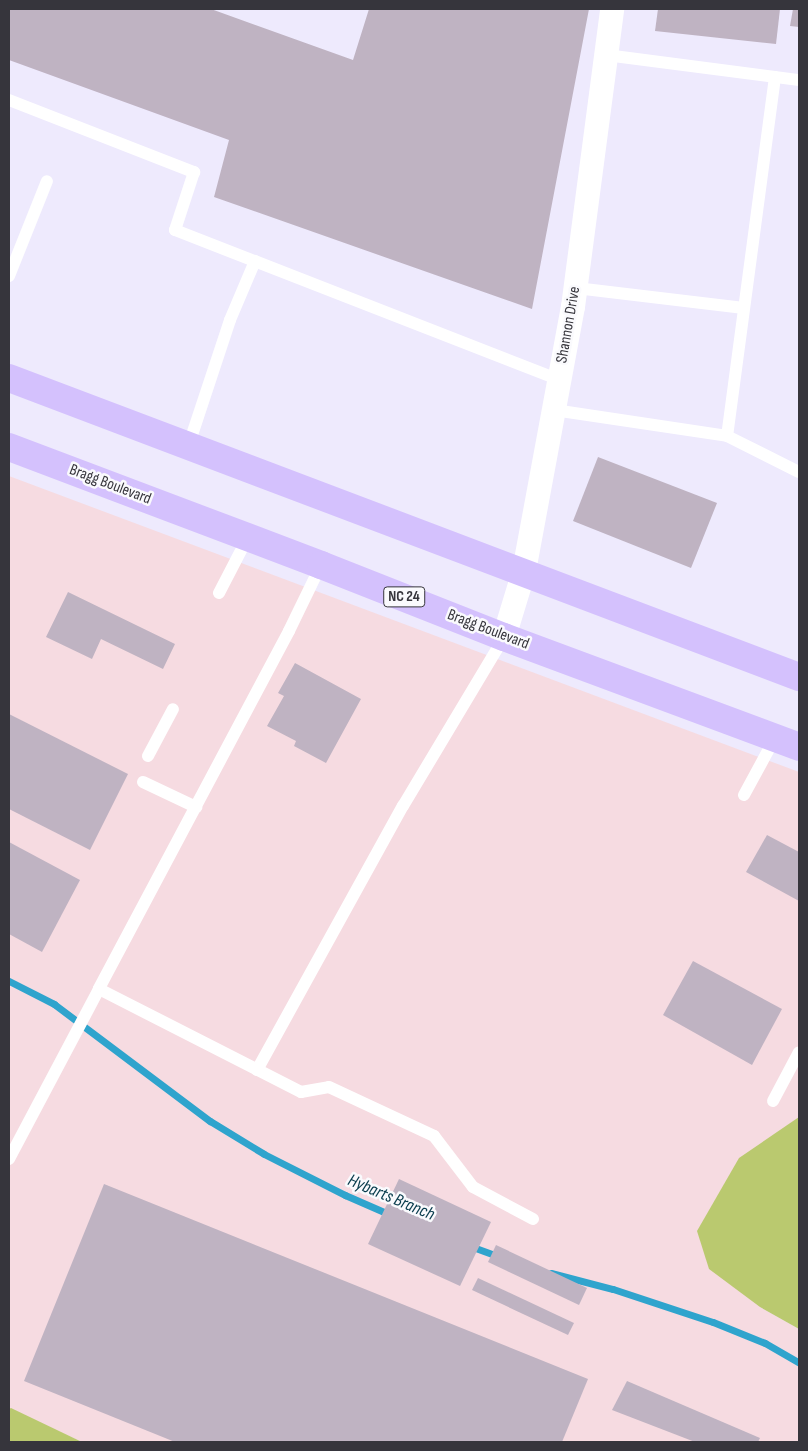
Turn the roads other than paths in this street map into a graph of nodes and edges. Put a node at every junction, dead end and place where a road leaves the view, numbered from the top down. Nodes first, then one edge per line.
1 (612, 9) edge
2 (606, 55) junction
3 (775, 76) junction
4 (799, 80) edge
5 (9, 100) edge
6 (47, 180) dead end
7 (255, 261) junction
8 (9, 276) edge
9 (576, 288) junction
10 (744, 308) junction
11 (9, 378) edge
12 (560, 380) junction
13 (9, 393) edge
14 (554, 410) junction
15 (126, 423) junction
16 (727, 436) junction
17 (9, 447) edge
18 (188, 447) junction
19 (799, 472) edge
20 (248, 537) junction
21 (320, 564) junction
22 (524, 571) junction
23 (219, 593) dead end
24 (504, 637) junction
25 (799, 677) edge
26 (173, 709) dead end
27 (787, 743) edge
28 (148, 756) dead end
29 (143, 782) dead end
30 (744, 795) dead end
31 (196, 807) junction
32 (99, 989) junction
33 (799, 1052) edge
34 (257, 1070) junction
35 (773, 1101) dead end
36 (9, 1159) edge
37 (533, 1219) dead end

1 - 2 street, Shannon Drive
2 - 3 lane
2 - 9 street, Shannon Drive
3 - 4 lane
3 - 10 lane
5 - 7 lane
6 - 8 lane
7 - 12 lane
7 - 18 lane
9 - 10 lane
9 - 12 street, Shannon Drive
10 - 16 lane
11 - 15 main road
12 - 14 street, Shannon Drive
13 - 15 main road
14 - 16 lane
14 - 22 street, Shannon Drive
15 - 18 main road
16 - 19 lane
17 - 20 main road, Bragg Boulevard / NC 24
18 - 22 main road
20 - 21 main road, Bragg Boulevard / NC 24
20 - 23 lane
21 - 24 main road, Bragg Boulevard / NC 24
21 - 31 lane
22 - 24 street, Shannon Drive
22 - 25 main road
24 - 27 main road, Bragg Boulevard / NC 24
24 - 34 lane
26 - 28 lane
27 - 30 lane
29 - 31 lane
31 - 32 lane
32 - 34 lane
32 - 36 lane
33 - 35 lane
34 - 37 lane

